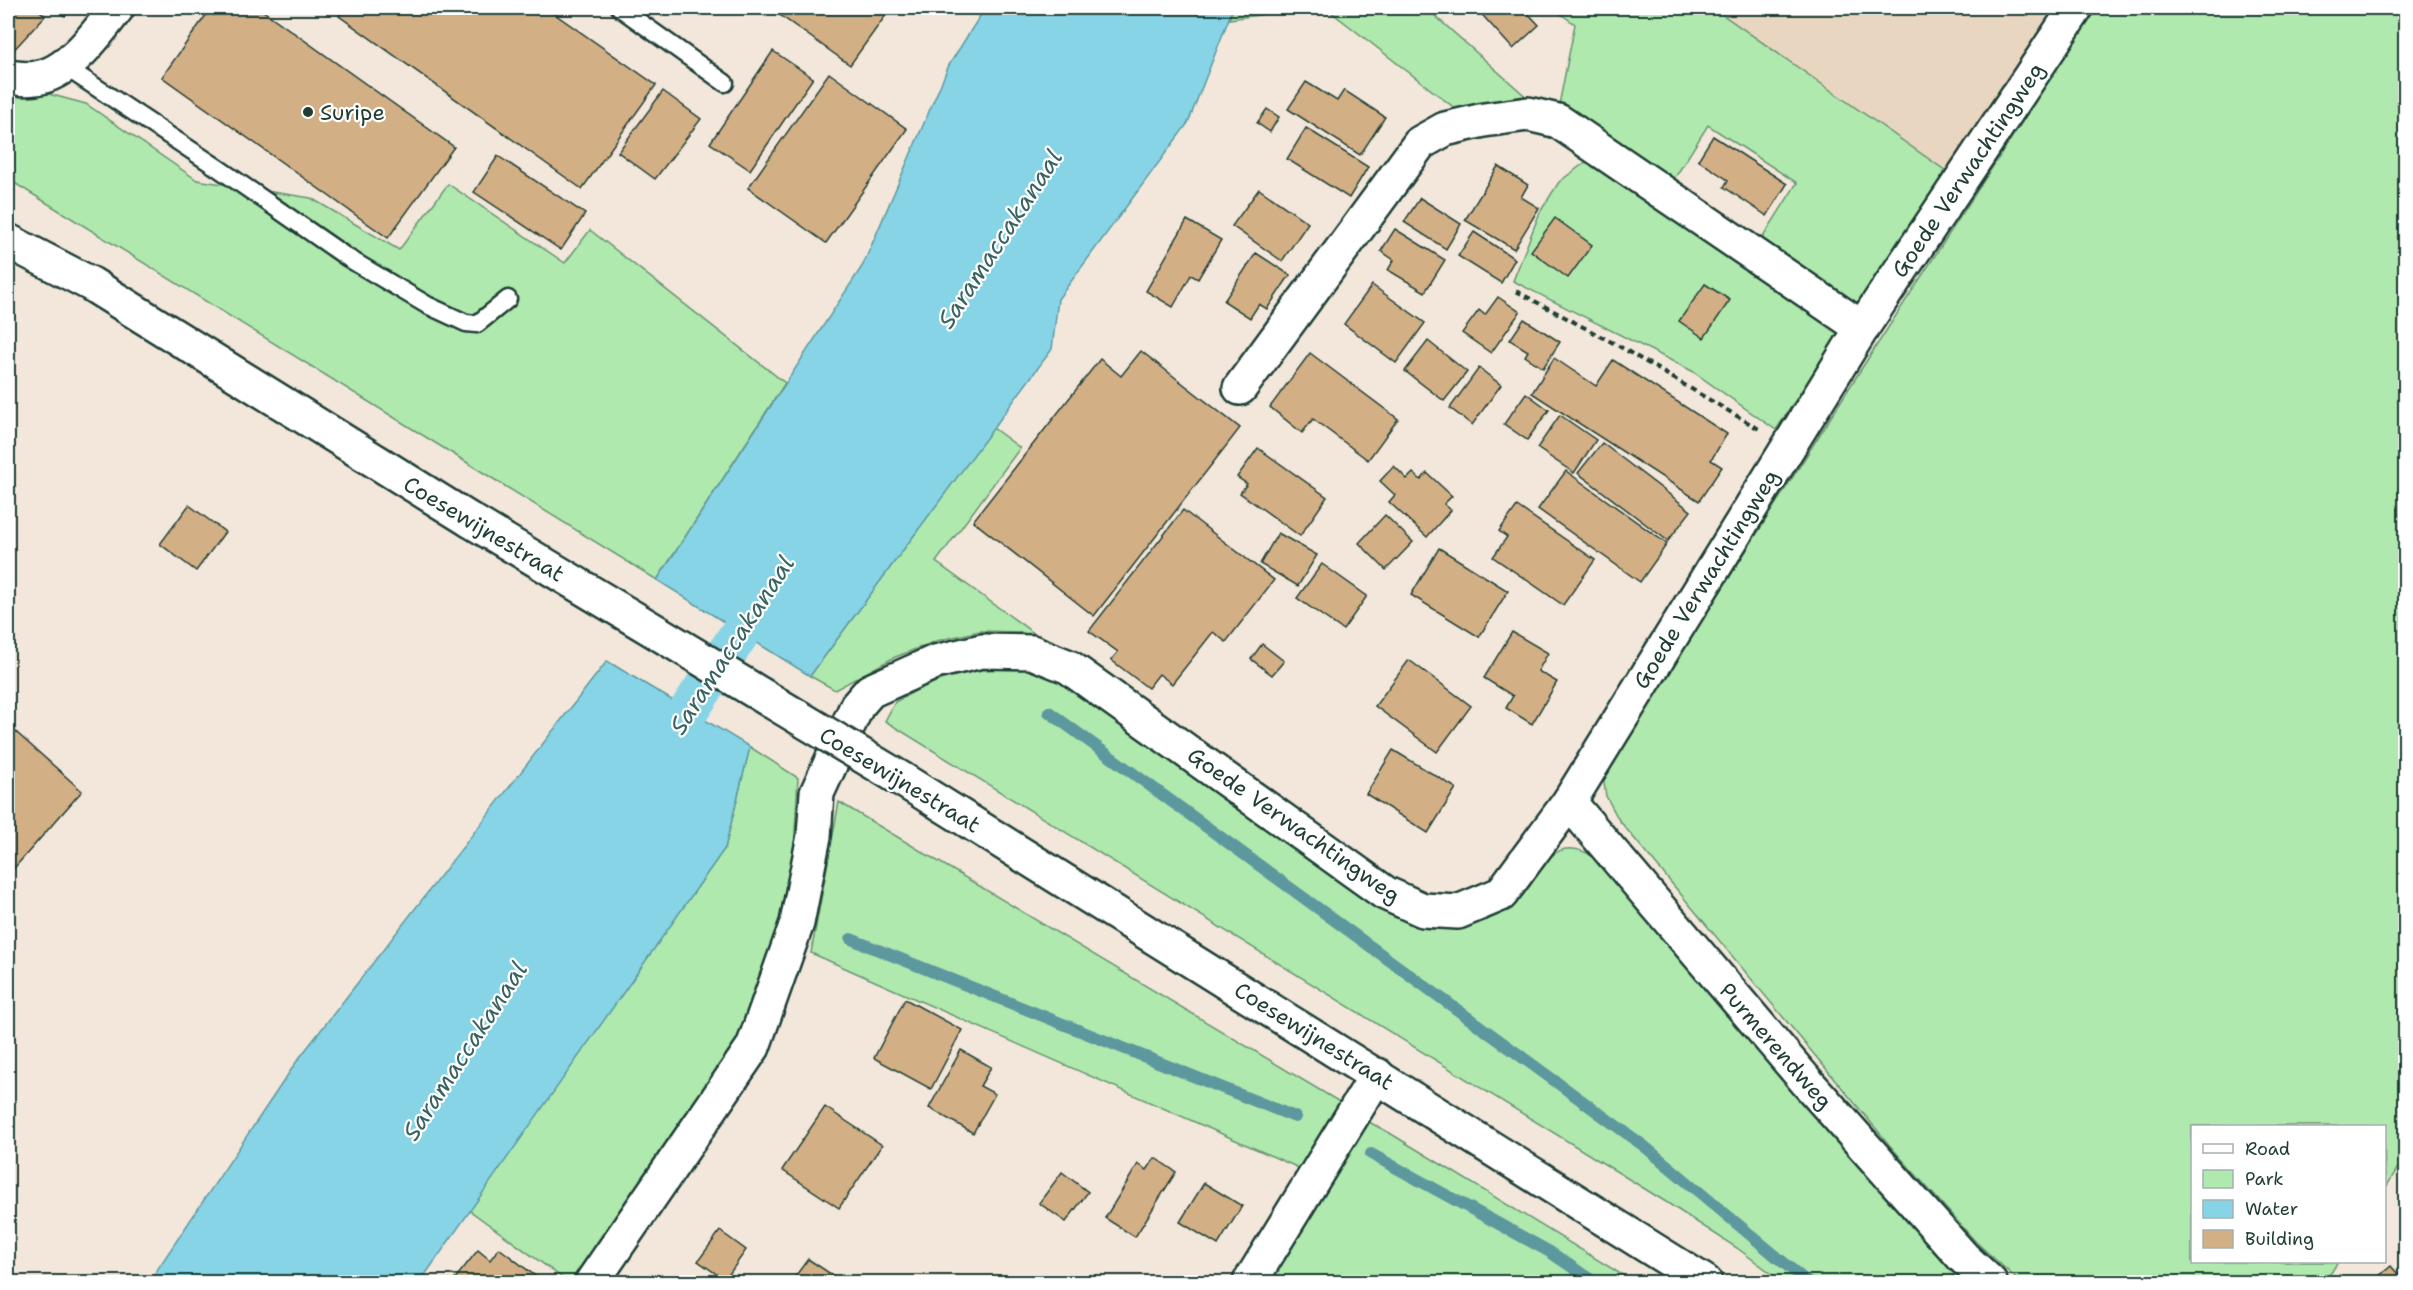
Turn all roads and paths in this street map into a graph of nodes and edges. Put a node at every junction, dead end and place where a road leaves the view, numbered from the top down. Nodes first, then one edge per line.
1 (117, 8) edge
2 (621, 8) edge
3 (2076, 8) edge
4 (64, 66) junction
5 (8, 77) edge
6 (725, 83) dead end
7 (8, 216) edge
8 (8, 241) edge
9 (91, 284) junction
10 (1516, 291) dead end
11 (508, 299) dead end
12 (1862, 328) junction
13 (1240, 388) dead end
14 (1788, 446) junction
15 (1569, 802) junction
16 (1377, 1076) junction
17 (592, 1282) edge
18 (1250, 1282) edge
19 (1705, 1282) edge
20 (1990, 1282) edge

1 - 4 street
2 - 6 lane
3 - 12 street, Goede Verwachtingweg
4 - 5 street
4 - 11 lane
7 - 9 street, Coesewijnestraat
8 - 9 street, Coesewijnestraat
9 - 16 street, Coesewijnestraat, bridge
10 - 14 path
12 - 13 street
12 - 14 street, Goede Verwachtingweg
14 - 15 street, Goede Verwachtingweg
15 - 17 street, Goede Verwachtingweg
15 - 20 street, Purmerendweg
16 - 18 street
16 - 19 street, Coesewijnestraat

